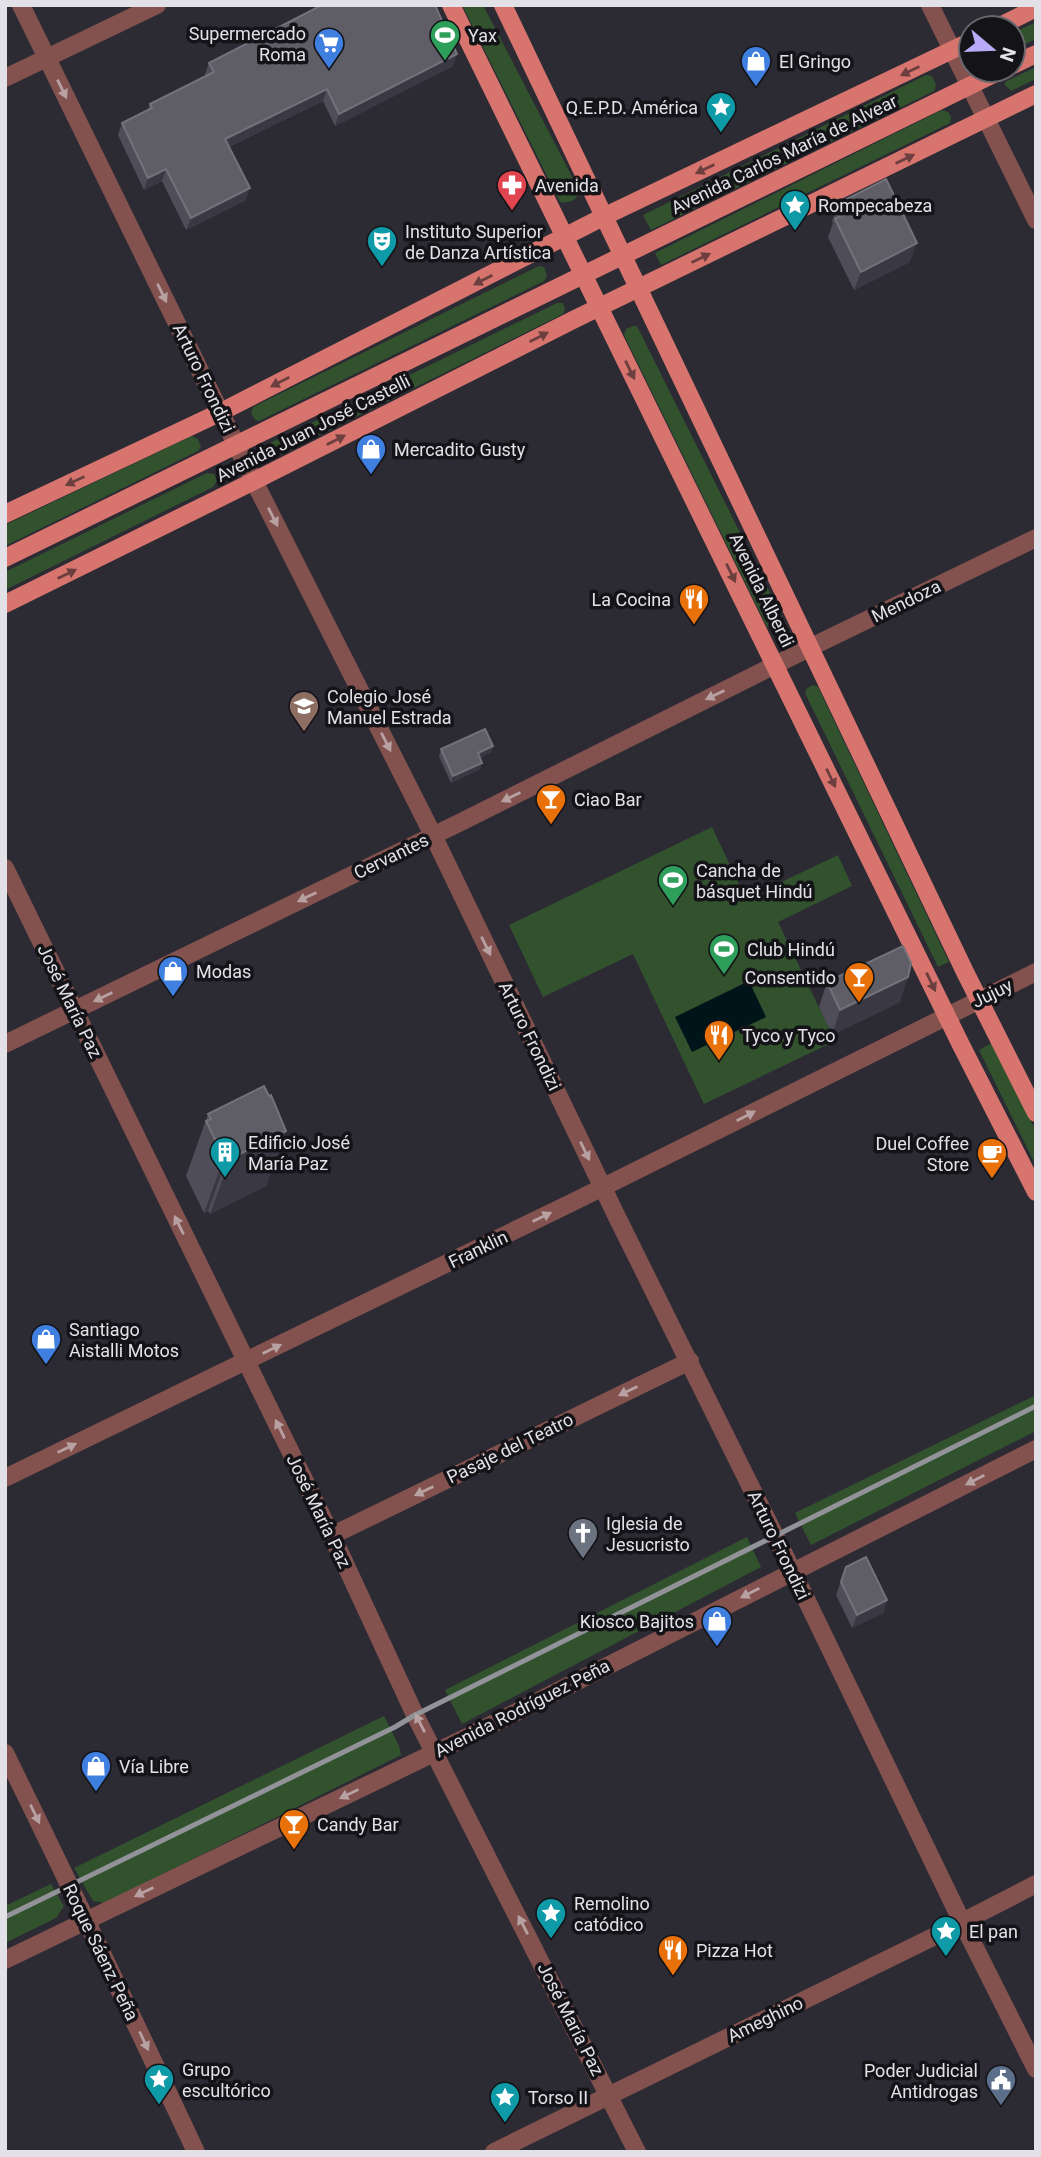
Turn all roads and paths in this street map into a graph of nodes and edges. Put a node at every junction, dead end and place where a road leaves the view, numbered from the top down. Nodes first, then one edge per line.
1 (21, 5) edge
2 (157, 5) edge
3 (451, 5) edge
4 (503, 5) edge
5 (930, 5) edge
6 (957, 48) edge
7 (952, 50) junction
8 (47, 58) junction
9 (5, 78) edge
10 (973, 84) edge
11 (969, 86) junction
12 (1036, 94) edge
13 (986, 119) junction
14 (604, 218) junction
15 (1036, 220) edge
16 (566, 238) junction
17 (623, 257) junction
18 (584, 275) junction
19 (639, 288) junction
20 (600, 308) junction
21 (221, 412) junction
22 (238, 446) junction
23 (254, 481) junction
24 (5, 514) edge
25 (1036, 538) edge
26 (5, 558) edge
27 (5, 604) edge
28 (811, 646) junction
29 (776, 665) junction
30 (433, 835) junction
31 (5, 868) edge
32 (1036, 972) edge
33 (979, 999) junction
34 (75, 1011) junction
35 (947, 1015) junction
36 (5, 1044) edge
37 (1036, 1113) edge
38 (603, 1187) junction
39 (1036, 1192) edge
40 (246, 1361) junction
41 (690, 1361) junction
42 (1036, 1449) edge
43 (5, 1478) edge
44 (331, 1536) junction
45 (793, 1572) junction
46 (435, 1752) junction
47 (5, 1753) edge
48 (1036, 1884) edge
49 (86, 1920) junction
50 (962, 1922) junction
51 (5, 1960) edge
52 (1036, 2069) edge
53 (610, 2095) junction
54 (196, 2152) edge
55 (494, 2152) edge
56 (637, 2152) edge

1 - 8 street, Arturo Frondizi
2 - 8 street
3 - 16 main road, Avenida Alberdi
4 - 14 main road, Avenida Alberdi
5 - 7 street
6 - 7 main road, Avenida Carlos María de Alvear
7 - 11 street
7 -> 14 main road, Avenida Carlos María de Alvear
8 - 9 street
8 -> 21 street, Arturo Frondizi
10 - 11 main road, Avenida Carlos María de Alvear
11 - 13 street
11 - 17 main road, Avenida Carlos María de Alvear
12 - 13 main road
13 - 15 street
19 -> 13 main road
14 - 16 main road, Avenida Carlos María de Alvear
14 - 17 main road, Avenida Alberdi
16 - 18 main road, Avenida Alberdi
16 -> 21 main road
17 - 18 main road, Avenida Carlos María de Alvear
17 - 19 main road, Avenida Alberdi
18 - 20 main road, Avenida Alberdi
18 - 22 main road, Avenida Juan José Castelli
19 - 20 main road, Avenida Juan José Castelli
19 - 28 main road, Avenida Alberdi
23 -> 20 main road, Avenida Juan José Castelli
20 -> 29 main road, Avenida Alberdi
21 - 22 street, Arturo Frondizi
21 -> 24 main road
22 - 23 street, Arturo Frondizi
22 - 26 main road, Avenida Juan José Castelli
27 -> 23 main road, Avenida Juan José Castelli
23 -> 30 street, Arturo Frondizi
25 - 28 street, Mendoza
28 - 29 street, Mendoza
28 - 33 main road, Avenida Alberdi
29 -> 30 street, Cervantes
29 -> 35 main road, Avenida Alberdi
30 -> 34 street, Cervantes
30 -> 38 street, Arturo Frondizi
31 - 34 street, José María Paz
32 - 33 street, Jujuy
33 - 35 street, Jujuy
33 - 37 main road, Avenida Alberdi
34 - 36 street, Cervantes
40 -> 34 street, José María Paz
38 -> 35 street, Franklin
35 - 39 main road, Avenida Alberdi
40 -> 38 street, Franklin
38 - 41 street, Arturo Frondizi
43 -> 40 street, Franklin
44 -> 40 street, José María Paz
41 -> 44 street, Pasaje del Teatro
41 - 45 street, Arturo Frondizi
42 -> 45 street, Avenida Rodríguez Peña
46 -> 44 street, José María Paz
45 -> 46 street, Avenida Rodríguez Peña
45 - 50 street, Arturo Frondizi
46 -> 49 street, Avenida Rodríguez Peña
53 -> 46 street, José María Paz
47 -> 49 street, Roque Sáenz Peña
48 - 50 street, Ameghino
49 - 51 street, Avenida Rodríguez Peña
49 -> 54 street, Roque Sáenz Peña
50 - 52 street, Arturo Frondizi
50 - 53 street, Ameghino
53 - 55 street, Ameghino
53 - 56 street, José María Paz

